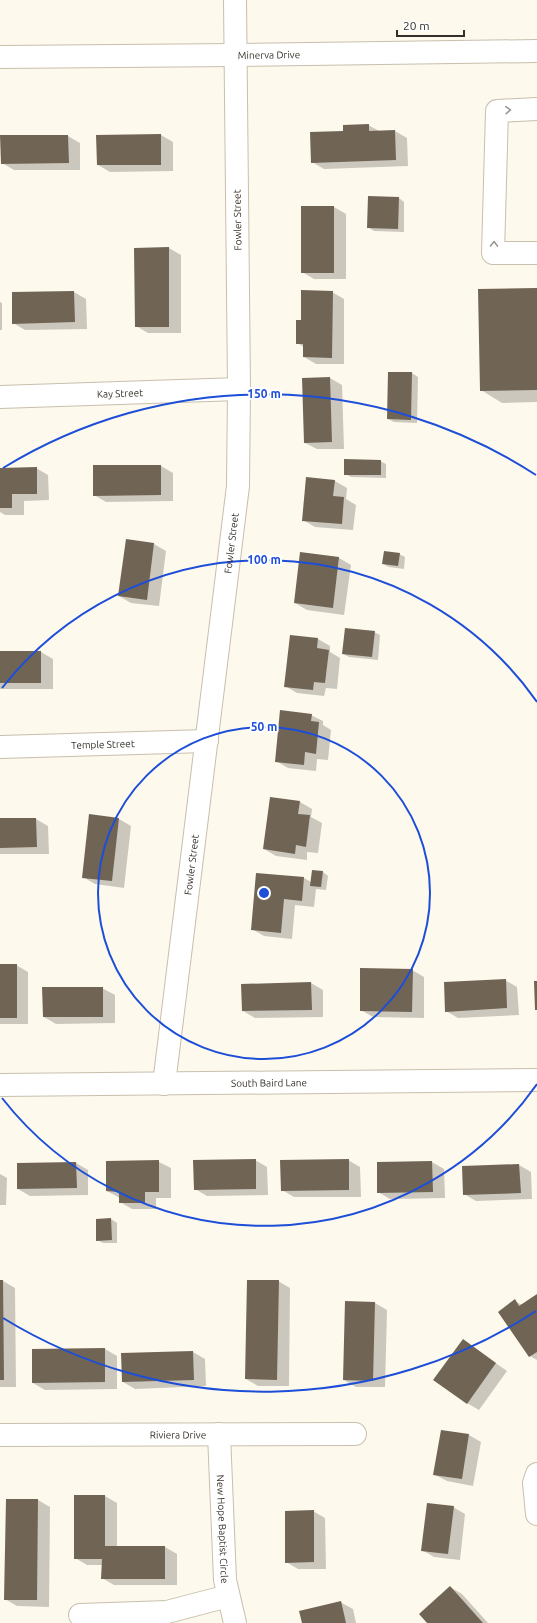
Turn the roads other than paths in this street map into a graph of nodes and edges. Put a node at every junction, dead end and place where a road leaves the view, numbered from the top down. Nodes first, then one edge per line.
1 (234, 0) edge
2 (537, 51) edge
3 (235, 56) junction
4 (0, 57) edge
5 (537, 109) edge
6 (537, 253) edge
7 (239, 389) junction
8 (0, 397) edge
9 (206, 741) junction
10 (0, 747) edge
11 (537, 1080) edge
12 (164, 1084) junction
13 (0, 1085) edge
14 (219, 1434) junction
15 (355, 1434) dead end
16 (0, 1435) edge
17 (537, 1474) edge
18 (537, 1514) edge
19 (228, 1596) junction
20 (80, 1615) dead end
21 (235, 1623) edge

1 - 3 street, Fowler Street
2 - 3 street, Minerva Drive
3 - 4 street, Minerva Drive
3 - 7 street, Fowler Street
6 -> 5 street
7 - 8 street, Kay Street
7 - 9 street, Fowler Street
9 - 10 street, Temple Street
9 - 12 street, Fowler Street
11 - 12 street, South Baird Lane
12 - 13 street, South Baird Lane
14 - 15 street, Riviera Drive
14 - 16 street, Riviera Drive
14 - 19 street, New Hope Baptist Circle
17 - 18 street
19 - 20 street
19 - 21 street, New Hope Baptist Circle

